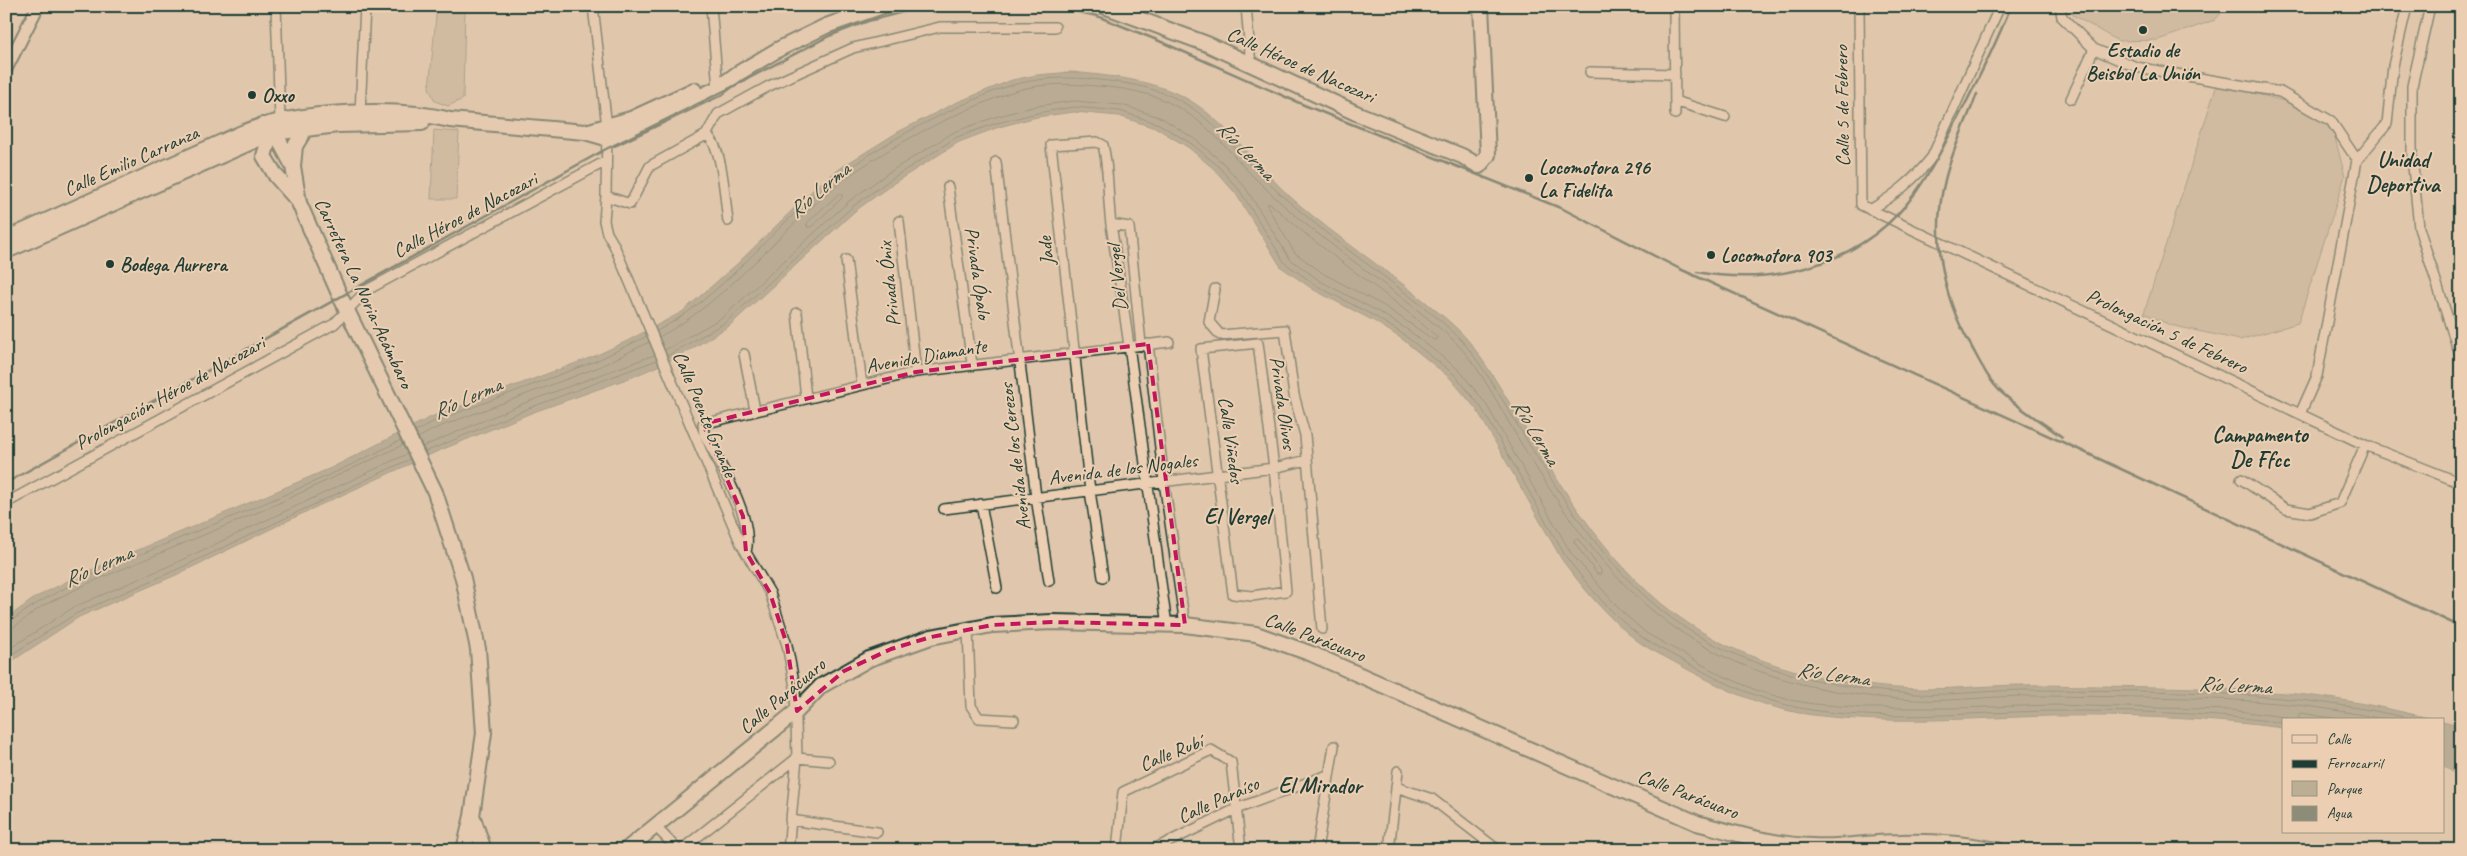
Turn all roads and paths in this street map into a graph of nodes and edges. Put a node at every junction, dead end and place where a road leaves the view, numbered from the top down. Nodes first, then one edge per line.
1 (38, 6) edge
2 (276, 6) edge
3 (365, 6) edge
4 (594, 6) edge
5 (711, 6) edge
6 (883, 6) edge
7 (1104, 6) edge
8 (1246, 6) edge
9 (1481, 6) edge
10 (1674, 6) edge
11 (1859, 6) edge
12 (2000, 6) edge
13 (2060, 6) edge
14 (2407, 6) edge
15 (2430, 6) edge
16 (1055, 27) dead end
17 (2094, 49) junction
18 (1251, 66) junction
19 (6, 68) edge
20 (1590, 72) dead end
21 (1675, 74) junction
22 (718, 84) junction
23 (2072, 99) dead end
24 (1675, 101) junction
25 (360, 113) junction
26 (1675, 114) dead end
27 (1725, 117) dead end
28 (450, 120) junction
29 (272, 125) junction
30 (306, 128) junction
31 (606, 133) junction
32 (706, 135) junction
33 (243, 145) junction
34 (1051, 145) joint
35 (264, 156) junction
36 (2357, 160) junction
37 (606, 162) junction
38 (996, 162) dead end
39 (293, 166) junction
40 (948, 187) dead end
41 (606, 196) junction
42 (299, 203) junction
43 (1861, 205) joint
44 (1870, 210) junction
45 (899, 221) dead end
46 (728, 222) dead end
47 (1111, 224) junction
48 (6, 239) edge
49 (6, 251) edge
50 (846, 260) dead end
51 (1215, 288) dead end
52 (347, 309) junction
53 (797, 312) dead end
54 (1169, 342) dead end
55 (1145, 344) junction
56 (1131, 346) junction
57 (1201, 349) joint
58 (1076, 352) junction
59 (744, 354) dead end
60 (1021, 359) junction
61 (2461, 359) edge
62 (972, 364) junction
63 (916, 372) junction
64 (862, 385) junction
65 (806, 398) junction
66 (755, 410) junction
67 (2300, 414) junction
68 (2365, 445) junction
69 (1307, 460) junction
70 (1274, 468) junction
71 (1218, 475) junction
72 (2241, 479) dead end
73 (1164, 482) junction
74 (2461, 483) edge
75 (1146, 484) junction
76 (1090, 491) junction
77 (1036, 497) junction
78 (6, 503) edge
79 (981, 504) junction
80 (944, 509) dead end
81 (743, 548) junction
82 (1102, 577) dead end
83 (1049, 581) dead end
84 (997, 588) dead end
85 (1233, 594) joint
86 (1166, 624) junction
87 (1184, 625) junction
88 (1322, 629) dead end
89 (968, 630) junction
90 (797, 711) junction
91 (1014, 720) dead end
92 (1334, 746) dead end
93 (797, 758) junction
94 (829, 761) dead end
95 (1398, 771) dead end
96 (1328, 775) junction
97 (1396, 787) junction
98 (1236, 809) junction
99 (472, 816) junction
100 (790, 820) junction
101 (656, 827) junction
102 (877, 832) dead end
103 (1843, 847) edge
104 (464, 850) edge
105 (484, 850) edge
106 (626, 850) edge
107 (679, 850) edge
108 (788, 850) edge
109 (1117, 850) edge
110 (1152, 850) edge
111 (1241, 850) edge
112 (1317, 850) edge
113 (1389, 850) edge
114 (1498, 850) edge
115 (1998, 850) edge

1 - 19 street
2 - 29 street
3 - 25 street
4 - 31 street, Calle Puente Grande
5 - 22 street
6 - 22 main road
7 - 18 main road, Calle Héroe de Nacozari
8 - 18 street
9 - 18 main road, Calle Héroe de Nacozari
10 - 21 street
11 - 43 street, Calle 5 de Febrero
12 - 44 street
13 - 17 street
14 - 36 street
15 - 61 street
16 - 32 street
17 - 23 street
17 - 36 street
20 - 21 street
21 - 24 street
22 - 31 main road
24 - 26 street
24 - 27 street
25 - 28 main road
25 - 29 main road
28 - 30 main road
28 - 31 main road
29 - 30 main road
29 - 33 main road, Calle Emilio Carranza
29 - 35 main road
29 - 39 main road, Carretera La Noria-Acámbaro
29 - 48 main road, Calle Emilio Carranza
30 - 39 main road
31 - 37 street, Calle Puente Grande
32 - 41 street
32 - 46 street
33 - 35 main road
33 - 49 main road, Calle Emilio Carranza
34 - 47 street, Del Vergel
34 - 58 street, Jade
35 - 42 main road
36 - 67 street
37 - 41 street, Calle Puente Grande
37 - 52 street, Calle Héroe de Nacozari
38 - 60 street, Avenida de los Cerezos
39 - 42 main road, Carretera La Noria-Acámbaro
40 - 62 street, Privada Ópalo
41 - 81 street, Calle Puente Grande
42 - 52 main road, Carretera La Noria-Acámbaro
43 - 44 street, Prolongación 5 de Febrero
44 - 67 street, Prolongación 5 de Febrero
45 - 63 street, Privada Ónix
47 - 55 street, Del Vergel
47 - 56 street, Del Vergel
50 - 64 street
51 - 69 street
52 - 78 street, Prolongación Héroe de Nacozari
52 - 99 main road, Carretera La Noria-Acámbaro
53 - 65 street
54 - 55 street, Avenida Diamante
55 - 56 street, Avenida Diamante
55 - 73 street
56 - 58 street, Avenida Diamante
56 - 75 street, Del Vergel
57 - 70 street, Privada Olivos
57 - 71 street, Calle Viñedos
58 - 60 street, Avenida Diamante
58 - 76 street, Jade
59 - 66 street
60 - 62 street, Avenida Diamante
60 - 77 street, Avenida de los Cerezos
62 - 63 street, Avenida Diamante
63 - 64 street, Avenida Diamante
64 - 65 street, Avenida Diamante
65 - 66 street, Avenida Diamante
66 - 81 street, Avenida Diamante
67 - 68 street, Prolongación 5 de Febrero
68 - 72 street
68 - 74 street, Prolongación 5 de Febrero
69 - 70 street, Avenida de los Nogales
69 - 88 street
70 - 71 street, Avenida de los Nogales
70 - 85 street, Privada Olivos
71 - 73 street, Avenida de los Nogales
71 - 85 street, Calle Viñedos
73 - 75 street, Avenida de los Nogales
73 - 87 street
75 - 76 street, Avenida de los Nogales
75 - 86 street, Del Vergel
76 - 77 street, Avenida de los Nogales
76 - 82 street, Jade
77 - 79 street, Avenida de los Nogales
77 - 83 street, Avenida de los Cerezos
79 - 80 street, Avenida de los Nogales
79 - 84 street
81 - 90 street, Calle Puente Grande
86 - 87 main road, Calle Parácuaro
86 - 89 main road, Calle Parácuaro
87 - 103 main road, Calle Parácuaro
89 - 90 main road, Calle Parácuaro
89 - 91 street
90 - 93 street, Calle Puente Grande
90 - 101 main road, Calle Parácuaro
92 - 96 street
93 - 94 street
93 - 100 street, Calle Puente Grande
93 - 107 street
95 - 97 street
96 - 98 street, Calle Paraíso
96 - 112 street
97 - 113 street
97 - 114 street
98 - 109 street, Calle Rubí
98 - 110 street, Calle Paraíso
98 - 111 street
99 - 104 main road, Carretera La Noria-Acámbaro
99 - 105 main road
100 - 102 street
100 - 108 street, Calle Puente Grande
101 - 106 main road, Calle Parácuaro
101 - 107 street
103 - 115 main road, Calle Parácuaro

